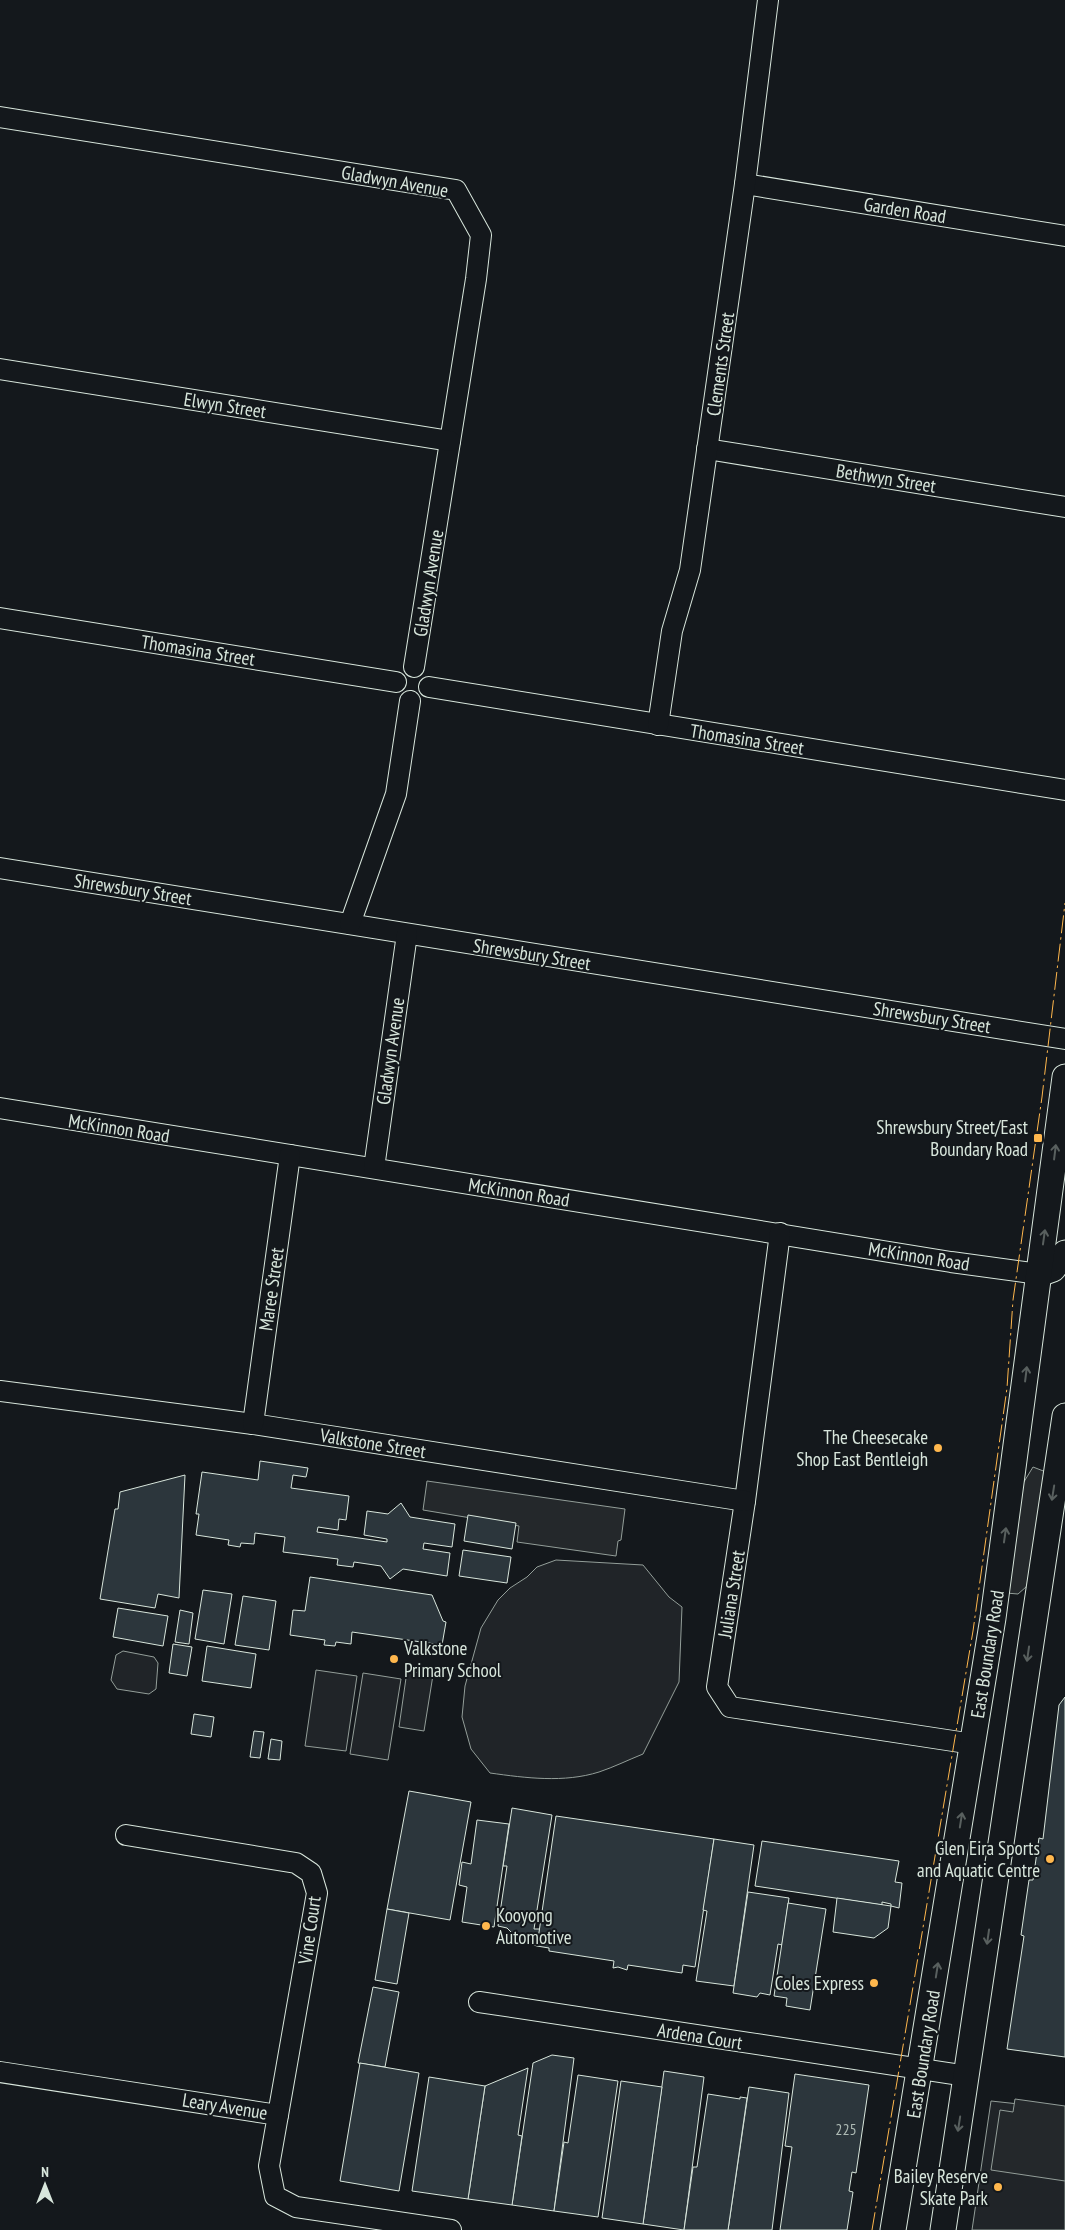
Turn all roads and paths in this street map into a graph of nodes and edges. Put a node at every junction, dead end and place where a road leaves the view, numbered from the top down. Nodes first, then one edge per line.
1 (768, 0) edge
2 (0, 117) edge
3 (746, 184) junction
4 (1065, 236) edge
5 (0, 369) edge
6 (450, 441) junction
7 (707, 449) junction
8 (1065, 508) edge
9 (0, 618) edge
10 (414, 667) junction
11 (396, 682) junction
12 (429, 687) junction
13 (410, 701) junction
14 (658, 725) junction
15 (1065, 790) edge
16 (0, 868) edge
17 (350, 924) junction
18 (407, 934) junction
19 (1065, 1039) edge
20 (1065, 1077) edge
21 (0, 1108) edge
22 (290, 1155) junction
23 (374, 1168) junction
24 (1057, 1201) edge
25 (780, 1233) junction
26 (1065, 1254) edge
27 (1039, 1274) junction
28 (0, 1390) edge
29 (1065, 1416) edge
30 (253, 1424) junction
31 (745, 1501) junction
32 (973, 1744) junction
33 (126, 1835) dead end
34 (479, 2002) dead end
35 (921, 2070) junction
36 (0, 2072) edge
37 (967, 2076) junction
38 (278, 2115) junction
39 (450, 2230) edge
40 (893, 2230) edge
41 (943, 2230) edge

1 - 3 street, Clements Street
2 - 6 street, Gladwyn Avenue
3 - 4 street, Garden Road
3 - 7 street, Clements Street
5 - 6 street, Elwyn Street
6 - 10 street, Gladwyn Avenue
7 - 8 street, Bethwyn Street
7 - 14 street, Clements Street
9 - 11 street, Thomasina Street
10 - 11 street
10 - 12 street
11 - 13 street
12 - 13 street
12 - 14 street, Thomasina Street
13 - 17 street
14 - 15 street, Thomasina Street
16 - 17 street, Shrewsbury Street
17 - 18 street, Shrewsbury Street
18 - 19 street, Shrewsbury Street
18 - 23 street, Gladwyn Avenue
24 -> 20 main road, East Boundary Road
21 - 22 street, McKinnon Road
22 - 23 street, McKinnon Road
22 - 30 street, Maree Street
23 - 25 street, McKinnon Road
27 -> 24 main road, East Boundary Road
25 - 27 street, McKinnon Road
25 - 31 street, Juliana Street
26 - 27 main road
32 -> 27 main road, East Boundary Road
28 - 30 street, Valkstone Street
29 -> 37 main road
30 - 31 street, Valkstone Street
31 - 32 street, Juliana Street
35 -> 32 main road, East Boundary Road
33 - 38 street, Vine Court
34 - 35 street, Ardena Court
35 - 37 street, Ardena Court
35 - 40 main road, East Boundary Road
36 - 38 street, Leary Avenue
37 -> 41 main road
38 - 39 street, Leary Avenue

